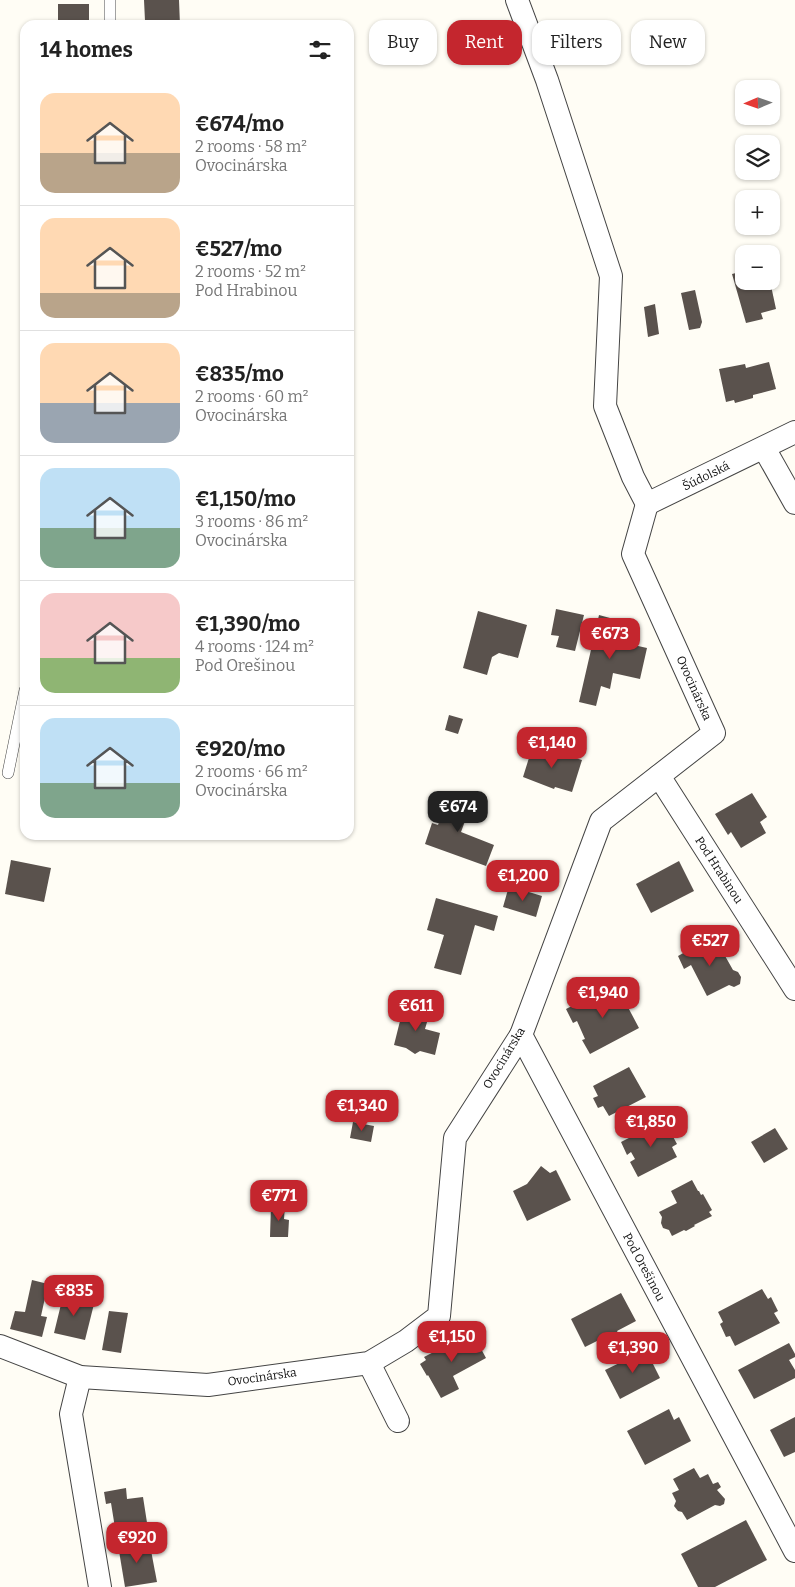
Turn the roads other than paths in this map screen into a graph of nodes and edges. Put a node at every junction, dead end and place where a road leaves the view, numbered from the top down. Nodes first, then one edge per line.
1 (110, 0) edge
2 (517, 0) edge
3 (110, 20) edge
4 (795, 432) edge
5 (764, 448) junction
6 (795, 503) edge
7 (647, 504) junction
8 (20, 714) edge
9 (8, 773) dead end
10 (659, 776) junction
11 (795, 989) edge
12 (521, 1035) junction
13 (0, 1346) edge
14 (369, 1363) junction
15 (80, 1377) junction
16 (398, 1421) dead end
17 (795, 1551) edge
18 (100, 1587) edge

1 - 3 lane
2 - 7 street
4 - 5 street, Šúdolská
5 - 6 street
5 - 7 street, Šúdolská
7 - 10 street, Ovocinárska
8 - 9 lane
10 - 11 street, Pod Hrabinou
10 - 12 street, Ovocinárska
12 - 14 street, Ovocinárska
12 - 17 street, Pod Orešinou
13 - 15 street, Ovocinárska
14 - 15 street, Ovocinárska
14 - 16 street
15 - 18 street

